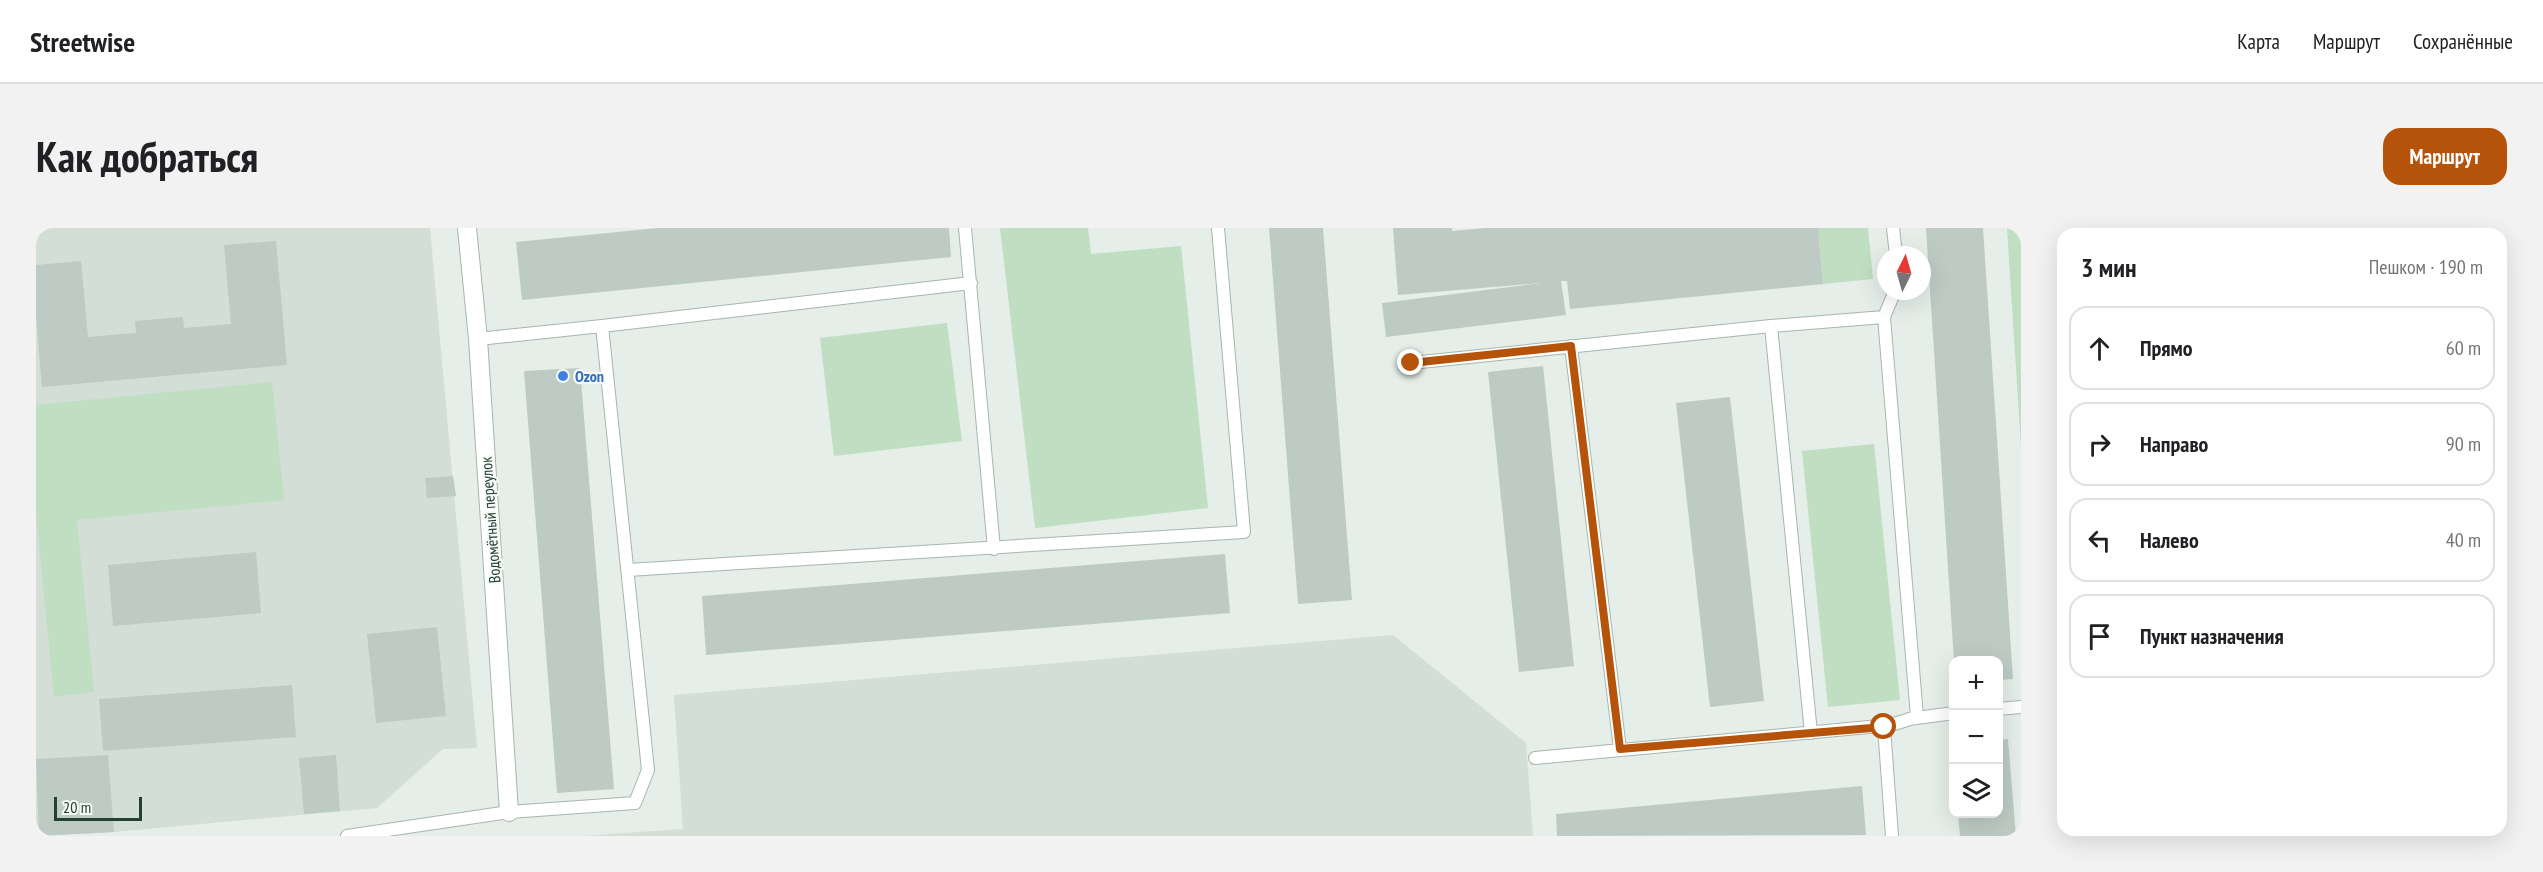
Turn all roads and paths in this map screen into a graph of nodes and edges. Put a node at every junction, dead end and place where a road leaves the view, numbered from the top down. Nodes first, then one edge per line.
1 (467, 228) edge
2 (965, 228) edge
3 (1218, 228) edge
4 (1893, 228) edge
5 (1895, 246) edge
6 (971, 283) junction
7 (1891, 300) edge
8 (1884, 317) junction
9 (602, 326) junction
10 (1771, 326) junction
11 (478, 339) junction
12 (1571, 346) junction
13 (1411, 363) dead end
14 (994, 549) junction
15 (628, 570) junction
16 (2021, 707) edge
17 (2003, 709) edge
18 (1949, 713) edge
19 (1917, 717) junction
20 (1884, 727) junction
21 (1811, 733) junction
22 (1620, 749) junction
23 (1535, 758) dead end
24 (509, 812) junction
25 (347, 836) edge
26 (1892, 836) edge

1 - 11 street, Водомётный переулок
2 - 6 lane
3 - 14 lane
4 - 5 lane
6 - 9 lane
6 - 14 lane
7 - 8 lane
8 - 10 lane
8 - 19 lane
9 - 11 lane
9 - 15 lane
10 - 12 lane
10 - 21 lane
11 - 24 street, Водомётный переулок
12 - 13 lane
12 - 22 lane
14 - 15 lane
15 - 24 lane
16 - 17 lane
18 - 19 lane
19 - 20 lane
20 - 21 lane
20 - 26 lane
21 - 22 lane
22 - 23 lane
24 - 25 lane

